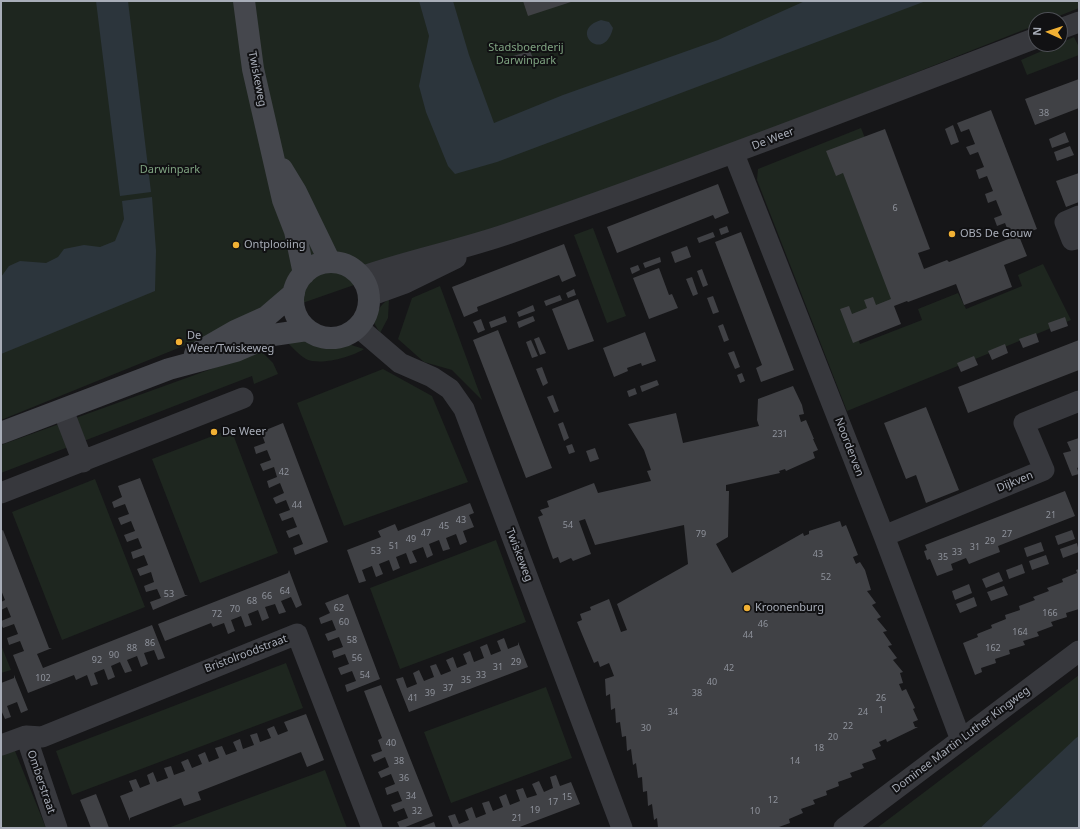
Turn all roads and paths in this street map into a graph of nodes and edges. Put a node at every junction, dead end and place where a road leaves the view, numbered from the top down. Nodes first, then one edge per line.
1 (244, 1) edge
2 (1079, 22) edge
3 (1068, 26) edge
4 (1028, 41) edge
5 (734, 154) junction
6 (274, 156) junction
7 (1079, 216) edge
8 (1079, 238) edge
9 (330, 262) junction
10 (304, 274) junction
11 (365, 287) junction
12 (294, 293) junction
13 (358, 327) junction
14 (307, 330) junction
15 (169, 368) junction
16 (243, 398) dead end
17 (1079, 401) edge
18 (63, 410) junction
19 (1, 433) edge
20 (83, 462) junction
21 (1, 493) edge
22 (884, 536) junction
23 (1079, 651) edge
24 (26, 736) junction
25 (961, 740) junction
26 (1, 745) edge
27 (57, 828) edge
28 (372, 828) edge
29 (622, 828) edge
30 (844, 828) edge

1 - 6 main road, Twiskeweg
2 - 3 street
4 - 5 street, De Weer
5 - 11 street, De Weer
5 - 22 street, Noorderven
6 - 9 main road, Twiskeweg
6 - 10 main road, Twiskeweg
7 - 8 street
9 - 10 main road
9 - 11 main road
10 - 12 main road
11 - 13 main road
12 - 14 main road
12 - 15 main road
13 - 14 main road
13 - 29 street, Twiskeweg
14 - 15 main road
15 - 18 main road
16 - 20 street
17 - 22 street, Dijkven
18 - 19 main road
18 - 20 street
20 - 21 street
22 - 25 street, Noorderven
23 - 25 street, Dominee Martin Luther Kingweg
24 - 26 street, Bristolroodstraat
24 - 27 street, Omberstraat
24 - 28 street, Bristolroodstraat
25 - 30 street, Dominee Martin Luther Kingweg

